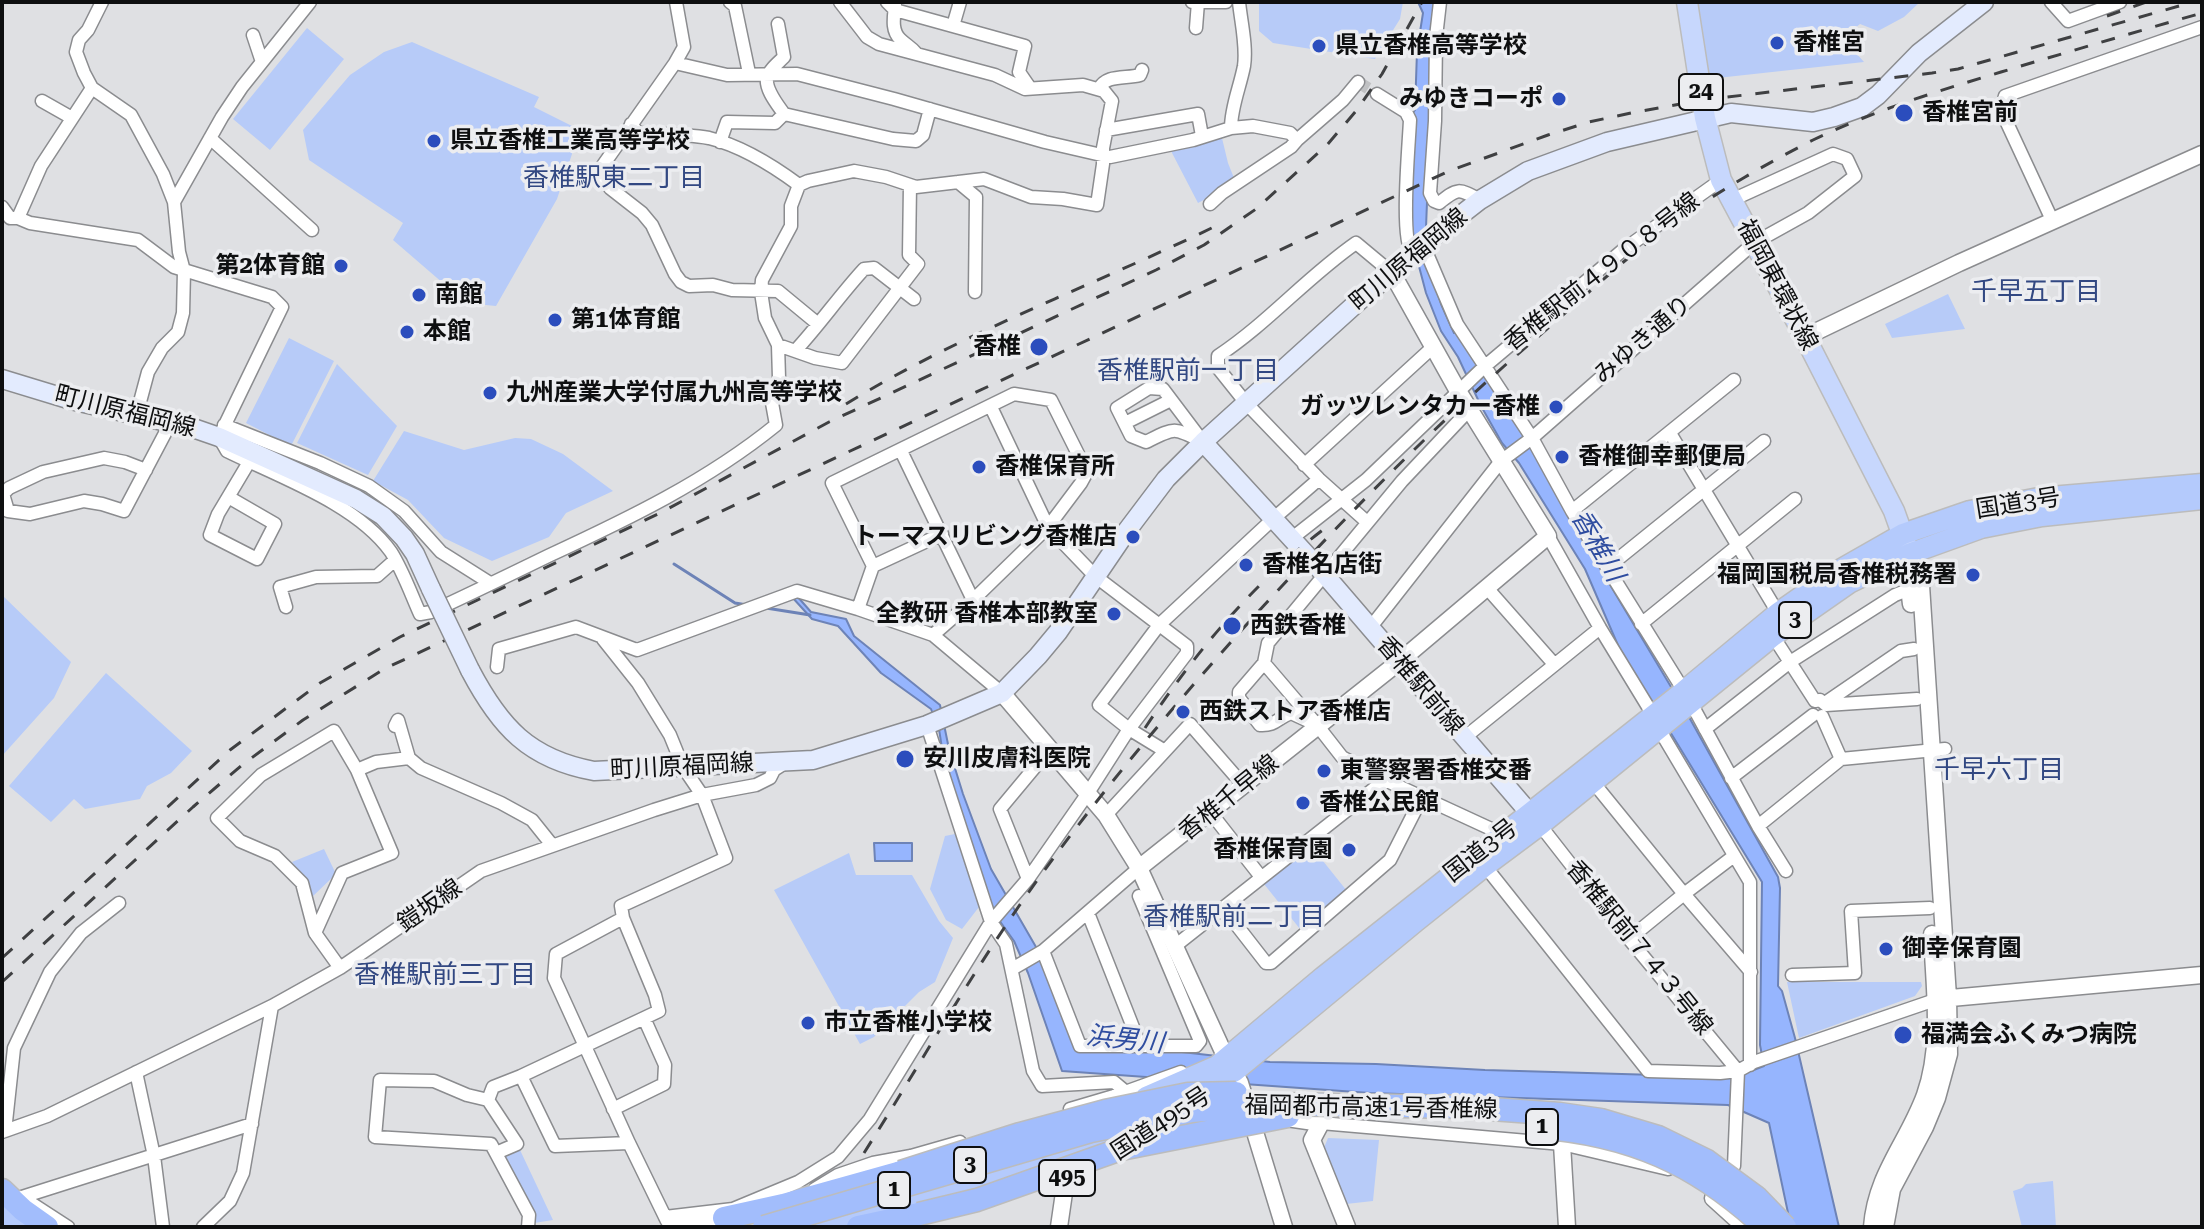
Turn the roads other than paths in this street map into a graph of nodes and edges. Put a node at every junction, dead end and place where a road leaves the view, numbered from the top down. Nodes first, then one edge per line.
1 (102, 2) edge
2 (310, 2) edge
3 (676, 2) edge
4 (730, 2) edge
5 (840, 2) edge
6 (960, 2) edge
7 (1196, 2) edge
8 (1226, 2) edge
9 (1239, 2) edge
10 (1440, 2) edge
11 (1687, 2) edge
12 (1984, 2) edge
13 (2051, 2) edge
14 (2120, 2) edge
15 (893, 5) edge
16 (778, 24) dead end
17 (953, 26) junction
18 (2202, 27) edge
19 (1196, 28) dead end
20 (253, 35) dead end
21 (917, 55) junction
22 (262, 62) junction
23 (675, 63) junction
24 (1142, 70) dead end
25 (749, 73) junction
26 (767, 75) junction
27 (1358, 82) dead end
28 (92, 88) junction
29 (1030, 88) junction
30 (1099, 89) junction
31 (1377, 94) tunnel mouth
32 (42, 101) dead end
33 (930, 109) junction
34 (784, 114) junction
35 (72, 118) junction
36 (1705, 118) junction
37 (631, 124) junction
38 (1231, 128) junction
39 (1106, 130) junction
40 (1202, 136) junction
41 (210, 138) junction
42 (1297, 140) junction
43 (720, 142) junction
44 (2202, 154) edge
45 (1103, 155) junction
46 (1721, 180) junction
47 (958, 182) junction
48 (799, 185) junction
49 (910, 185) junction
50 (1480, 200) junction
51 (1732, 200) junction
52 (174, 202) junction
53 (1210, 204) dead end
54 (2, 207) edge
55 (18, 218) junction
56 (2053, 222) junction
57 (312, 230) dead end
58 (1431, 238) junction
59 (1754, 243) junction
60 (1412, 253) junction
61 (184, 271) junction
62 (1392, 273) junction
63 (900, 288) junction
64 (761, 292) junction
65 (975, 292) dead end
66 (914, 299) dead end
67 (818, 324) junction
68 (1805, 337) junction
69 (778, 345) junction
70 (1433, 347) junction
71 (796, 350) junction
72 (1484, 367) junction
73 (3, 380) edge
74 (1734, 380) dead end
75 (1458, 391) junction
76 (1171, 400) junction
77 (1246, 403) junction
78 (991, 407) junction
79 (1470, 409) junction
80 (137, 413) junction
81 (171, 422) junction
82 (1125, 423) junction
83 (222, 431) junction
84 (1670, 433) junction
85 (1530, 440) junction
86 (1764, 441) dead end
87 (1203, 442) junction
88 (901, 451) junction
89 (1506, 457) junction
90 (249, 462) junction
91 (1304, 465) junction
92 (146, 470) junction
93 (1319, 479) junction
94 (2202, 484) edge
95 (1704, 487) junction
96 (230, 498) junction
97 (1795, 499) dead end
98 (2202, 499) edge
99 (1341, 500) junction
100 (1572, 511) junction
101 (1273, 519) junction
102 (1367, 522) junction
103 (1048, 527) junction
104 (942, 534) junction
105 (1548, 536) junction
106 (1291, 539) junction
107 (1906, 544) junction
108 (1738, 545) junction
109 (395, 560) junction
110 (873, 566) junction
111 (1608, 567) junction
112 (1325, 575) junction
113 (1095, 576) junction
114 (490, 583) junction
115 (1487, 588) junction
116 (1910, 589) junction
117 (973, 600) junction
118 (286, 607) dead end
119 (858, 609) junction
120 (1778, 613) junction
121 (1641, 624) junction
122 (1159, 625) junction
123 (1370, 628) junction
124 (1600, 628) junction
125 (933, 635) junction
126 (1773, 636) junction
127 (603, 639) junction
128 (1914, 649) junction
129 (1400, 661) junction
130 (1790, 662) junction
131 (1264, 663) junction
132 (1554, 664) junction
133 (497, 667) dead end
134 (1002, 693) junction
135 (1688, 697) junction
136 (1917, 699) junction
137 (1820, 708) junction
138 (936, 722) junction
139 (1656, 722) junction
140 (1317, 725) junction
141 (395, 726) dead end
142 (1129, 729) junction
143 (1705, 729) junction
144 (1464, 738) junction
145 (1050, 749) junction
146 (1165, 751) junction
147 (1932, 751) junction
148 (409, 758) junction
149 (1841, 759) junction
150 (785, 763) junction
151 (683, 767) junction
152 (357, 770) junction
153 (1731, 778) junction
154 (1385, 780) junction
155 (1593, 782) junction
156 (1244, 786) junction
157 (1088, 793) junction
158 (702, 795) junction
159 (1422, 797) junction
160 (1211, 813) junction
161 (1106, 815) junction
162 (1535, 819) junction
163 (1758, 826) junction
164 (1502, 834) junction
165 (552, 845) junction
166 (1734, 856) junction
167 (1485, 866) junction
168 (1139, 868) junction
169 (1786, 871) dead end
170 (1261, 877) junction
171 (1028, 879) junction
172 (1684, 894) junction
173 (1139, 896) dead end
174 (119, 903) dead end
175 (1930, 908) junction
176 (1224, 909) junction
177 (1088, 913) junction
178 (623, 918) junction
179 (991, 922) junction
180 (315, 933) junction
181 (1629, 939) junction
182 (1175, 946) junction
183 (1043, 951) junction
184 (340, 968) junction
185 (1012, 969) junction
186 (1751, 972) junction
187 (1792, 975) dead end
188 (2202, 975) edge
189 (1941, 998) junction
190 (272, 1006) junction
191 (644, 1018) junction
192 (1140, 1045) junction
193 (584, 1047) junction
194 (1747, 1066) junction
195 (1238, 1068) junction
196 (136, 1072) junction
197 (521, 1076) junction
198 (1175, 1079) junction
199 (1212, 1088) junction
200 (1126, 1092) junction
201 (488, 1100) junction
202 (1388, 1104) junction
203 (613, 1109) junction
204 (1250, 1114) junction
205 (1294, 1115) junction
206 (1321, 1123) junction
207 (252, 1124) junction
208 (3, 1131) edge
209 (629, 1143) junction
210 (1562, 1144) junction
211 (496, 1153) junction
212 (154, 1156) junction
213 (1025, 1156) junction
214 (1066, 1179) junction
215 (2, 1190) edge
216 (1713, 1198) junction
217 (2, 1210) edge
218 (731, 1223) edge
219 (669, 1224) edge
220 (19, 1227) edge
221 (47, 1227) edge
222 (68, 1227) edge
223 (163, 1227) edge
224 (203, 1227) edge
225 (528, 1227) edge
226 (752, 1227) edge
227 (764, 1227) edge
228 (799, 1227) edge
229 (825, 1227) edge
230 (858, 1227) edge
231 (900, 1227) edge
232 (1059, 1227) edge
233 (1284, 1227) edge
234 (1347, 1227) edge
235 (1567, 1227) edge
236 (1745, 1227) edge
237 (1765, 1227) edge
238 (1785, 1227) edge
239 (1872, 1227) edge
240 (1885, 1227) edge

1 - 28 street
2 - 22 street
3 - 23 street
4 - 25 street
5 - 21 street
6 - 17 street
7 - 8 street
7 - 19 street
9 - 38 street
10 - 50 street
11 - 36 main road, 福岡東環状線 / 24
12 - 36 main road, 町川原福岡線
13 - 14 street
15 - 17 street
15 - 21 street
16 - 26 street
17 - 29 street
18 - 56 street
20 - 22 street
21 - 29 street
22 - 41 street
23 - 25 street
23 - 37 street
24 - 30 street
25 - 26 street
26 - 33 street
26 - 34 street
27 - 42 street
28 - 35 street
28 - 52 street
29 - 30 street
30 - 39 street
31 - 60 street
32 - 35 street
33 - 34 street
33 - 45 street
34 - 43 street
35 - 55 street
36 - 46 main road, 福岡東環状線 / 24
36 - 50 main road, 町川原福岡線
37 - 43 street
37 - 64 street
38 - 40 street
38 - 42 street
39 - 40 street
39 - 45 street
40 - 45 street
41 - 52 street
41 - 57 street
42 - 53 street
43 - 48 street
44 - 56 street
45 - 47 street
46 - 51 main road, 福岡東環状線 / 24
46 - 72 street, 香椎駅前４９０８号線
47 - 49 street
47 - 65 street
48 - 49 street
48 - 64 street
49 - 63 street
50 - 58 main road, 町川原福岡線
51 - 59 main road, 福岡東環状線 / 24
51 - 59 street, みゆき通り
52 - 61 street
54 - 55 street
55 - 61 street
56 - 68 street
58 - 60 main road, 町川原福岡線
58 - 72 street
59 - 68 main road, 福岡東環状線 / 24
59 - 85 street, みゆき通り
60 - 62 main road, 町川原福岡線
61 - 80 street
61 - 83 street
62 - 70 street
62 - 77 main road, 町川原福岡線
62 - 77 street
63 - 66 street
63 - 67 street
63 - 71 street
64 - 67 street
64 - 69 street
67 - 71 street
68 - 107 main road, 福岡東環状線 / 24
69 - 71 street
69 - 114 street
70 - 75 street
70 - 91 street
72 - 75 street, 香椎駅前４９０８号線
72 - 85 street
73 - 80 main road, 町川原福岡線
74 - 84 street
75 - 79 street
75 - 99 street, 香椎駅前４９０８号線
76 - 82 street
76 - 82 street
76 - 87 street
77 - 87 main road, 町川原福岡線
77 - 91 street
78 - 88 street
78 - 103 street
78 - 103 street
79 - 89 street
79 - 102 street
80 - 81 main road, 町川原福岡線
81 - 83 main road, 町川原福岡線
81 - 92 street
82 - 87 street
83 - 90 street
83 - 114 street
83 - 151 main road, 町川原福岡線, bridge
84 - 95 street
84 - 100 street
85 - 89 street, みゆき通り
85 - 100 street
86 - 95 street
87 - 101 main road, 香椎駅前線
87 - 113 main road, 町川原福岡線
88 - 104 street
88 - 110 street
89 - 105 street
89 - 123 street, みゆき通り
90 - 96 street
90 - 109 street
91 - 93 street
92 - 92 street
93 - 99 street
93 - 101 street
94 - 107 highway, 国道3号 / 3
95 - 108 street
95 - 111 street
96 - 96 street
97 - 108 street
98 - 107 highway, 国道3号 / 3
99 - 102 street
99 - 106 street, 香椎駅前４９０８号線
100 - 111 street
101 - 106 main road, 香椎駅前線
101 - 122 street
102 - 112 street
103 - 113 street
103 - 117 street
104 - 110 street
104 - 117 street
105 - 115 street, 香椎千早線
105 - 124 street
106 - 112 main road, 香椎駅前線
107 - 116 street
107 - 120 highway, 国道3号 / 3
107 - 126 highway, 国道3号 / 3
107 - 147 street
108 - 120 street
108 - 121 street
109 - 114 street
109 - 118 street
110 - 119 street
111 - 121 street
112 - 123 main road, 香椎駅前線
112 - 131 street
113 - 122 street
113 - 134 main road, 町川原福岡線
115 - 129 street, 香椎千早線
115 - 132 street
116 - 128 street
116 - 130 street
117 - 125 street
119 - 125 street
119 - 127 street
120 - 135 highway, 国道3号 / 3
121 - 135 street
122 - 142 street
122 - 142 street
123 - 129 main road, 香椎駅前線
124 - 132 street
124 - 139 street
125 - 134 street
126 - 130 street
126 - 135 highway, 国道3号 / 3
127 - 133 street
127 - 151 street
128 - 136 street
128 - 137 street
129 - 140 street, 香椎千早線
129 - 144 main road, 香椎駅前線
130 - 137 street
130 - 143 street
131 - 140 street
131 - 140 street, 香椎千早線
132 - 144 street
134 - 138 main road, 町川原福岡線
134 - 145 street
135 - 139 highway, 国道3号 / 3
135 - 143 street
136 - 137 street
136 - 147 street
137 - 149 street
137 - 153 street
138 - 150 main road, 町川原福岡線
138 - 179 street
139 - 155 highway, 国道3号 / 3
139 - 162 highway, 国道3号 / 3
139 - 166 street
140 - 154 street
140 - 156 street, 香椎千早線
141 - 148 street
142 - 146 street
142 - 157 street
143 - 153 street
144 - 162 main road, 香椎駅前線
145 - 157 street
145 - 171 street
146 - 156 street
146 - 161 street
147 - 149 street
147 - 175 street
147 - 189 street
148 - 152 street
148 - 165 street
149 - 163 street
150 - 151 main road, 町川原福岡線
150 - 158 street, 鎧坂線
151 - 158 street
152 - 180 street
152 - 180 street
153 - 163 street
154 - 159 street
154 - 170 street
155 - 162 highway, 国道3号 / 3
155 - 172 street
156 - 160 street, 香椎千早線
157 - 161 street
157 - 171 street
158 - 165 street, 鎧坂線
158 - 178 street
159 - 164 street
159 - 176 street
160 - 168 street, 香椎千早線
160 - 170 street
161 - 168 street
162 - 164 highway, 国道3号 / 3
162 - 167 highway, 国道3号 / 3
162 - 181 street, 香椎駅前７４３号線
163 - 169 street
164 - 195 highway, 国道3号 / 3
165 - 184 street, 鎧坂線
166 - 172 street
166 - 186 street
167 - 194 street
167 - 195 highway, 国道3号 / 3
168 - 177 street
168 - 182 street
170 - 176 street
171 - 179 street
172 - 181 street
172 - 186 street
173 - 192 street
174 - 208 street
175 - 187 street
175 - 189 street
176 - 182 street
177 - 183 street
177 - 192 street
178 - 191 street
178 - 193 street
179 - 185 street
179 - 219 street
180 - 184 street
181 - 194 street, 香椎駅前７４３号線
182 - 195 street
183 - 185 street
183 - 192 street
184 - 190 street, 鎧坂線
185 - 200 street
186 - 194 street
188 - 189 street
189 - 194 street
189 - 239 street
189 - 240 street
190 - 196 street, 鎧坂線
190 - 207 street
191 - 193 street
191 - 203 street
193 - 197 street
193 - 203 street
194 - 216 street
195 - 198 highway, 国道3号 / 3
195 - 199 highway, 国道3号 / 3
195 - 204 street
196 - 208 street, 鎧坂線
196 - 212 street
197 - 201 street
197 - 209 street
198 - 200 street
198 - 226 highway, 国道3号 / 3
199 - 214 highway, 国道495号 / 495
199 - 229 highway, 国道3号 / 3
200 - 218 street
201 - 211 street
201 - 211 street
202 - 213 highway, 福岡都市高速1号香椎線 / 1, bridge
202 - 218 highway, bridge
202 - 238 highway, 福岡都市高速1号香椎線 / 1, bridge
203 - 209 street
204 - 206 street
204 - 233 street
205 - 213 highway, 福岡都市高速1号香椎線 / 1, bridge
205 - 230 highway, bridge
205 - 237 highway, 福岡都市高速1号香椎線 / 1, bridge
206 - 210 street
206 - 234 street
207 - 212 street
207 - 224 street
209 - 219 street
210 - 216 street
210 - 235 street
211 - 225 street
212 - 222 street
212 - 223 street
213 - 227 highway, 1, bridge
213 - 228 highway, 1
214 - 231 highway, 国道495号 / 495
214 - 232 street
215 - 221 highway
216 - 236 street
217 - 220 highway
218 - 219 street

